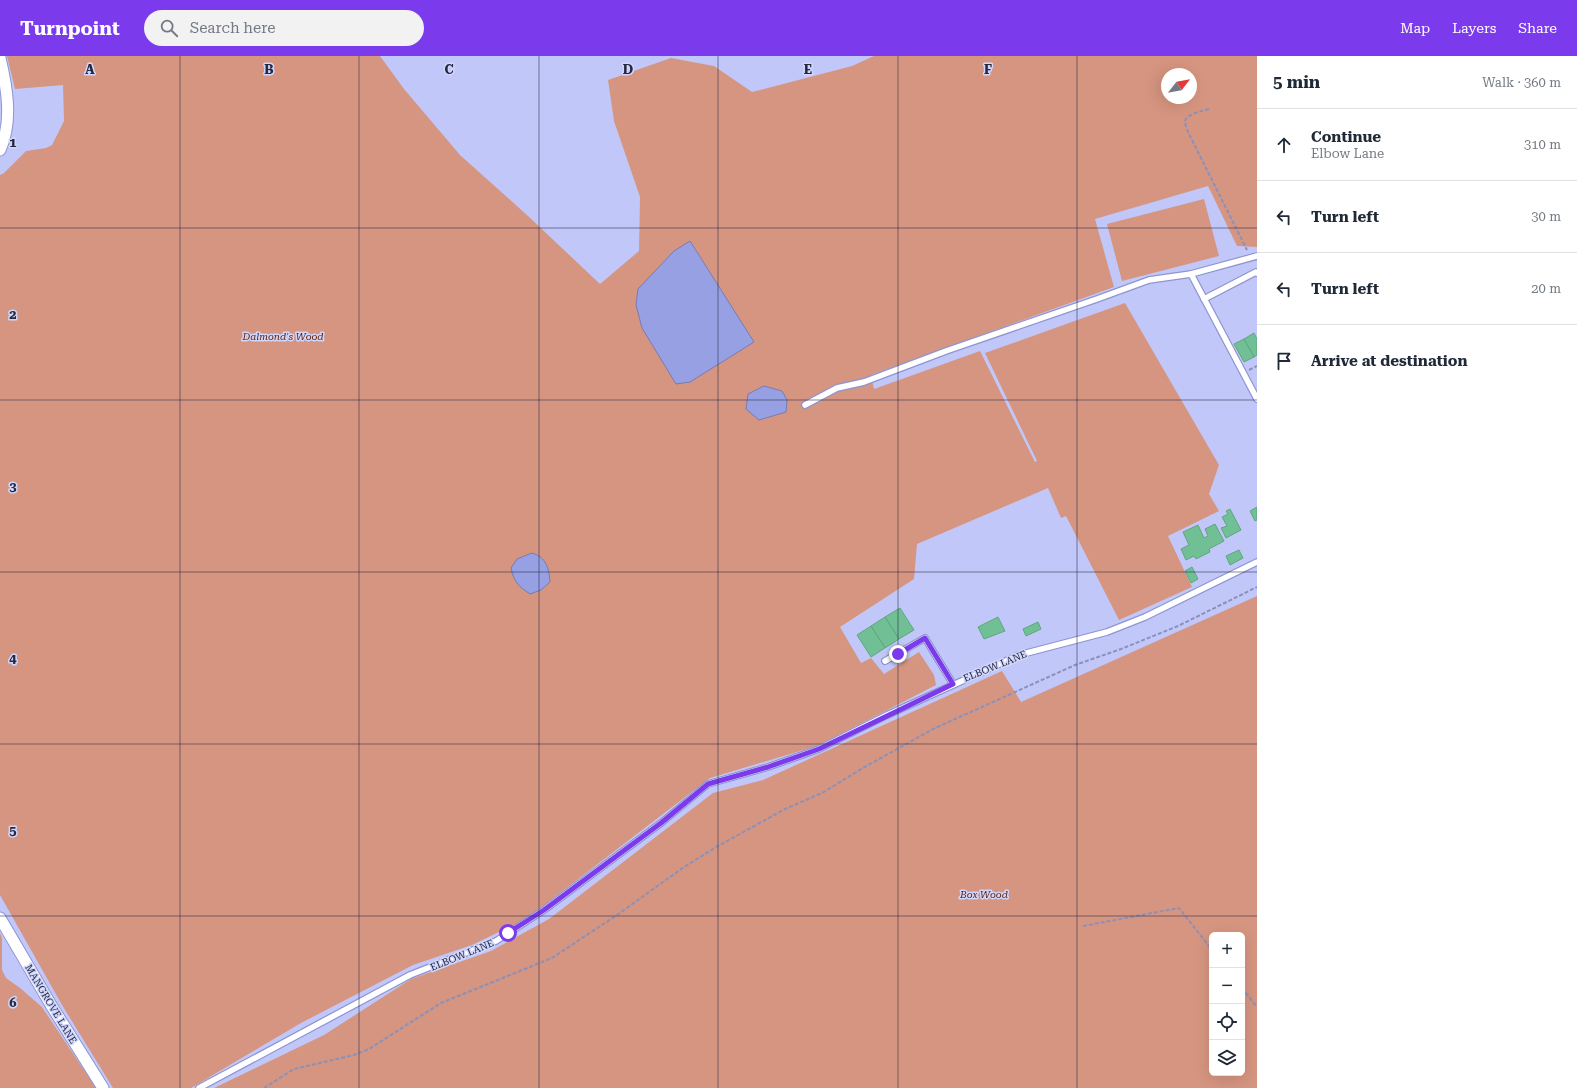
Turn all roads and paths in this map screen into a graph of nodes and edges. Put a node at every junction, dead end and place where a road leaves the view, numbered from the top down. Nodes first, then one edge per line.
1 (0, 58) edge
2 (1209, 109) dead end
3 (0, 150) edge
4 (1257, 256) edge
5 (1249, 258) junction
6 (1257, 273) edge
7 (1191, 274) junction
8 (1204, 299) junction
9 (1257, 399) edge
10 (805, 405) dead end
11 (1257, 562) edge
12 (1257, 587) edge
13 (885, 661) dead end
14 (953, 684) junction
15 (0, 918) edge
16 (1083, 926) dead end
17 (1209, 946) edge
18 (1245, 992) edge
19 (1257, 1007) edge
20 (103, 1088) edge
21 (199, 1088) edge
22 (264, 1088) edge

1 - 3 street
2 - 5 path
4 - 5 lane
5 - 7 lane
6 - 8 lane
7 - 8 lane
7 - 10 lane
8 - 9 lane
11 - 14 lane, ELBOW LANE
12 - 22 path
13 - 14 lane
14 - 21 lane, ELBOW LANE
15 - 20 street, MANGROVE LANE
16 - 17 path
18 - 19 path

